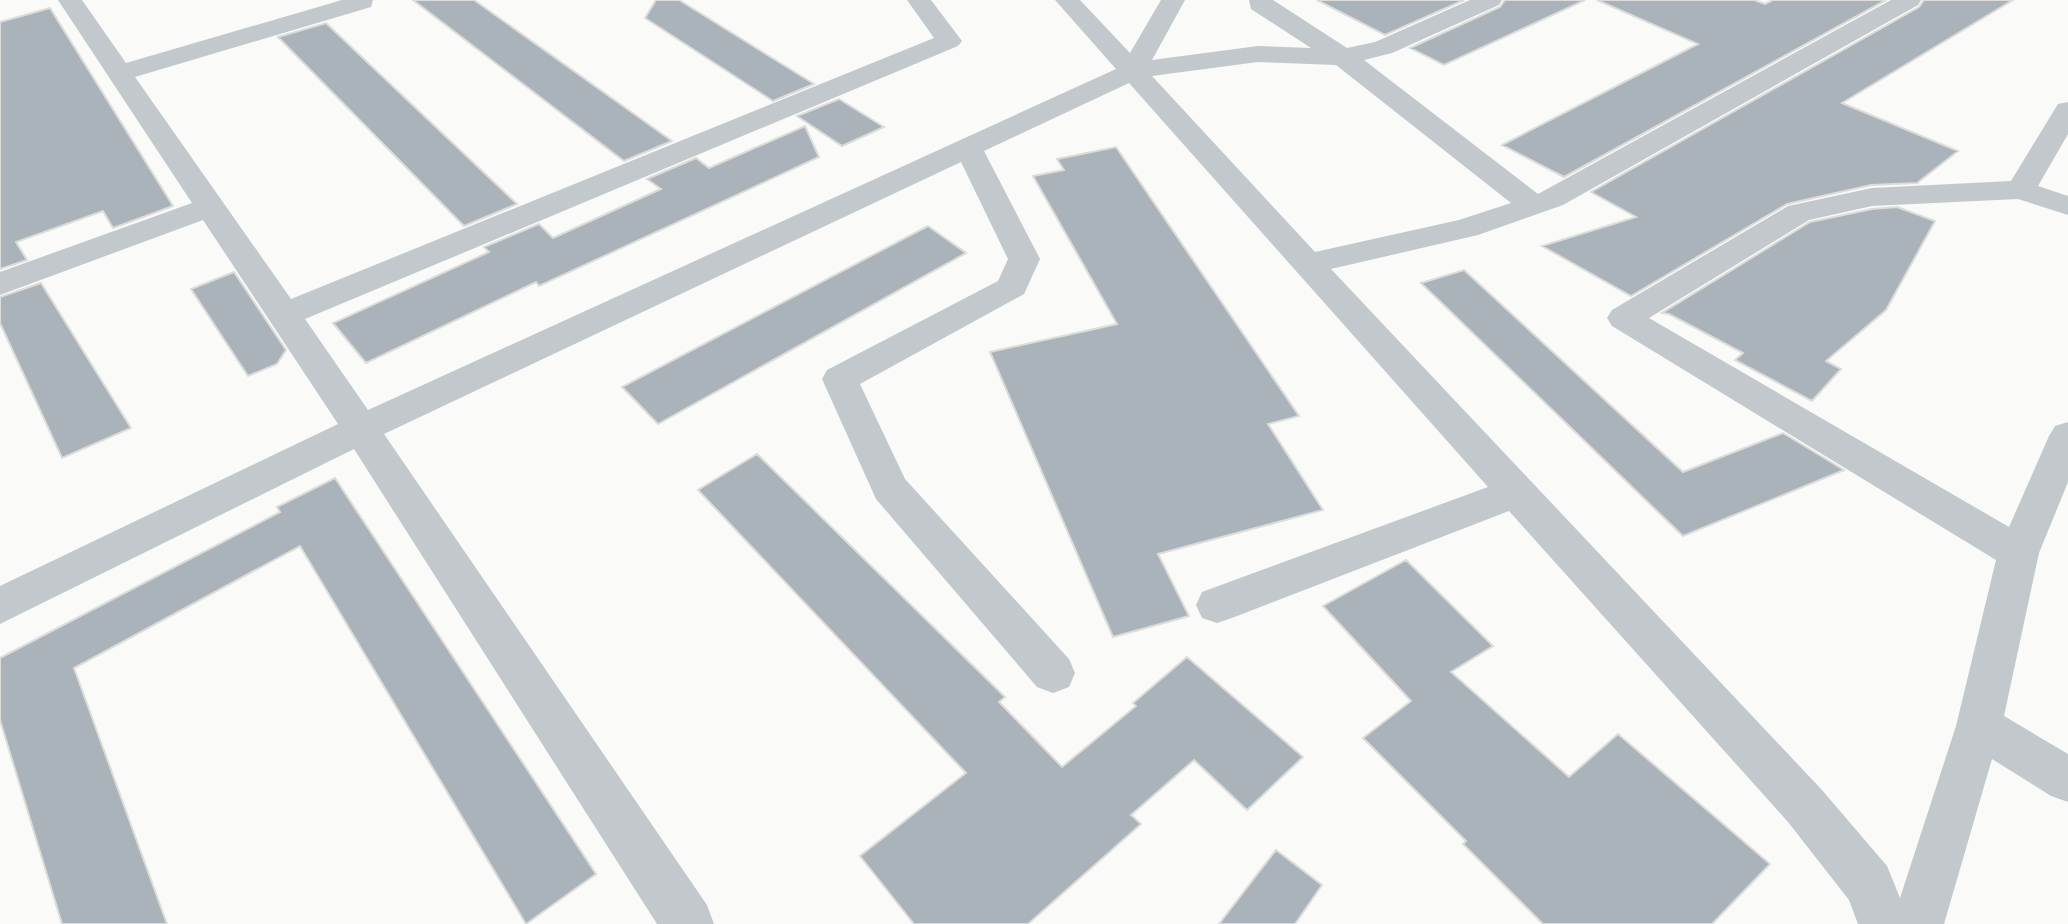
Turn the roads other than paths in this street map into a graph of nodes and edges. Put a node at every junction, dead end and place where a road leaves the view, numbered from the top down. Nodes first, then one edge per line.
1 (70, 0) edge
2 (360, 0) edge
3 (919, 0) edge
4 (1067, 0) edge
5 (1173, 0) edge
6 (1261, 0) edge
7 (1490, 0) edge
8 (1909, 0) edge
9 (1343, 58) junction
10 (1133, 71) junction
11 (119, 73) junction
12 (2068, 110) edge
13 (968, 147) junction
14 (2021, 190) junction
15 (1533, 205) junction
16 (2068, 205) edge
17 (211, 207) junction
18 (1309, 264) junction
19 (0, 284) edge
20 (284, 315) junction
21 (361, 429) junction
22 (2068, 436) edge
23 (1518, 491) junction
24 (2018, 553) junction
25 (3, 592) edge
26 (1217, 605) dead end
27 (1053, 673) dead end
28 (1979, 726) junction
29 (2068, 780) edge
30 (688, 924) edge
31 (1884, 924) edge
32 (1918, 924) edge

1 - 11 street
2 - 11 street
3 - 20 street
4 - 10 street
5 - 10 street
6 - 9 street
7 - 9 street
8 - 15 street
9 - 10 street
9 - 15 street
10 - 13 street
10 - 18 street
11 - 17 street
12 - 14 street
13 - 21 street
13 - 27 street
14 - 16 street
14 - 24 street
15 - 18 street
17 - 19 street
17 - 20 street
18 - 23 street
20 - 21 street
21 - 25 street
21 - 30 street
22 - 24 street
23 - 26 street
23 - 31 street
24 - 28 street
28 - 29 street
28 - 32 street

